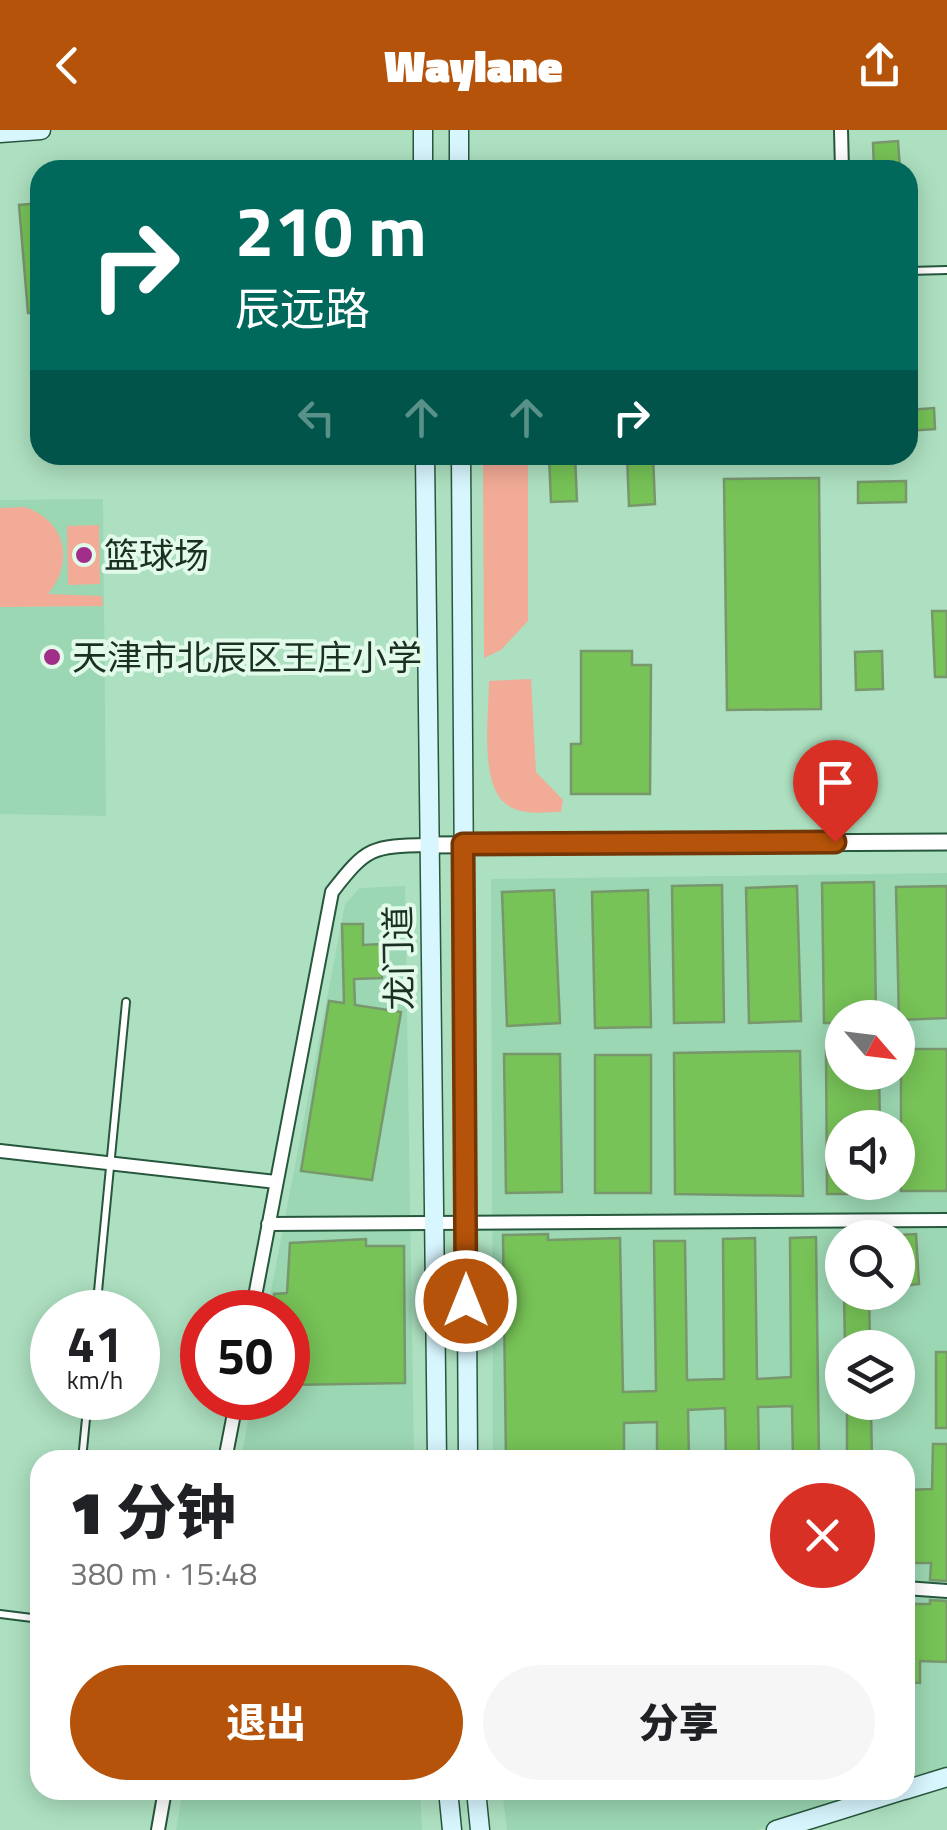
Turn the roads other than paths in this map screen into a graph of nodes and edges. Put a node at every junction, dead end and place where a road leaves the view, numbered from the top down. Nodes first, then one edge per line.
1 (40, 130) edge
2 (423, 130) edge
3 (458, 130) edge
4 (841, 130) edge
5 (0, 133) edge
6 (423, 160) edge
7 (459, 160) edge
8 (842, 160) edge
9 (947, 270) edge
10 (918, 271) edge
11 (426, 465) edge
12 (461, 465) edge
13 (947, 842) edge
14 (463, 844) junction
15 (428, 845) junction
16 (126, 1002) dead end
17 (0, 1151) edge
18 (110, 1163) junction
19 (276, 1182) junction
20 (434, 1220) junction
21 (947, 1220) edge
22 (466, 1222) junction
23 (268, 1224) junction
24 (98, 1290) edge
25 (256, 1290) edge
26 (86, 1420) edge
27 (232, 1420) edge
28 (83, 1450) edge
29 (227, 1450) edge
30 (437, 1450) edge
31 (468, 1450) edge
32 (915, 1588) edge
33 (947, 1590) edge
34 (0, 1614) edge
35 (30, 1618) edge
36 (947, 1776) edge
37 (915, 1787) edge
38 (164, 1800) edge
39 (449, 1800) edge
40 (477, 1800) edge
41 (873, 1800) edge
42 (158, 1830) edge
43 (452, 1830) edge
44 (480, 1830) edge
45 (776, 1830) edge

1 - 5 main road
2 - 6 main road
3 - 7 main road
4 - 8 street
9 - 10 lane
11 - 15 main road, 龙门道
12 - 14 main road, 龙门道
13 - 14 street
14 - 15 street
14 - 22 main road, 龙门道
15 - 19 street
15 - 20 main road, 龙门道
16 - 18 lane
17 - 18 street
18 - 19 street
18 - 24 lane
19 - 23 street
20 - 22 street
20 - 23 street
20 - 30 main road, 龙门道
21 - 22 street
22 - 31 main road, 龙门道
23 - 25 street
26 - 28 lane
27 - 29 street
32 - 33 street
34 - 35 lane
36 - 37 main road
38 - 42 street
39 - 43 main road
40 - 44 main road
41 - 45 main road

